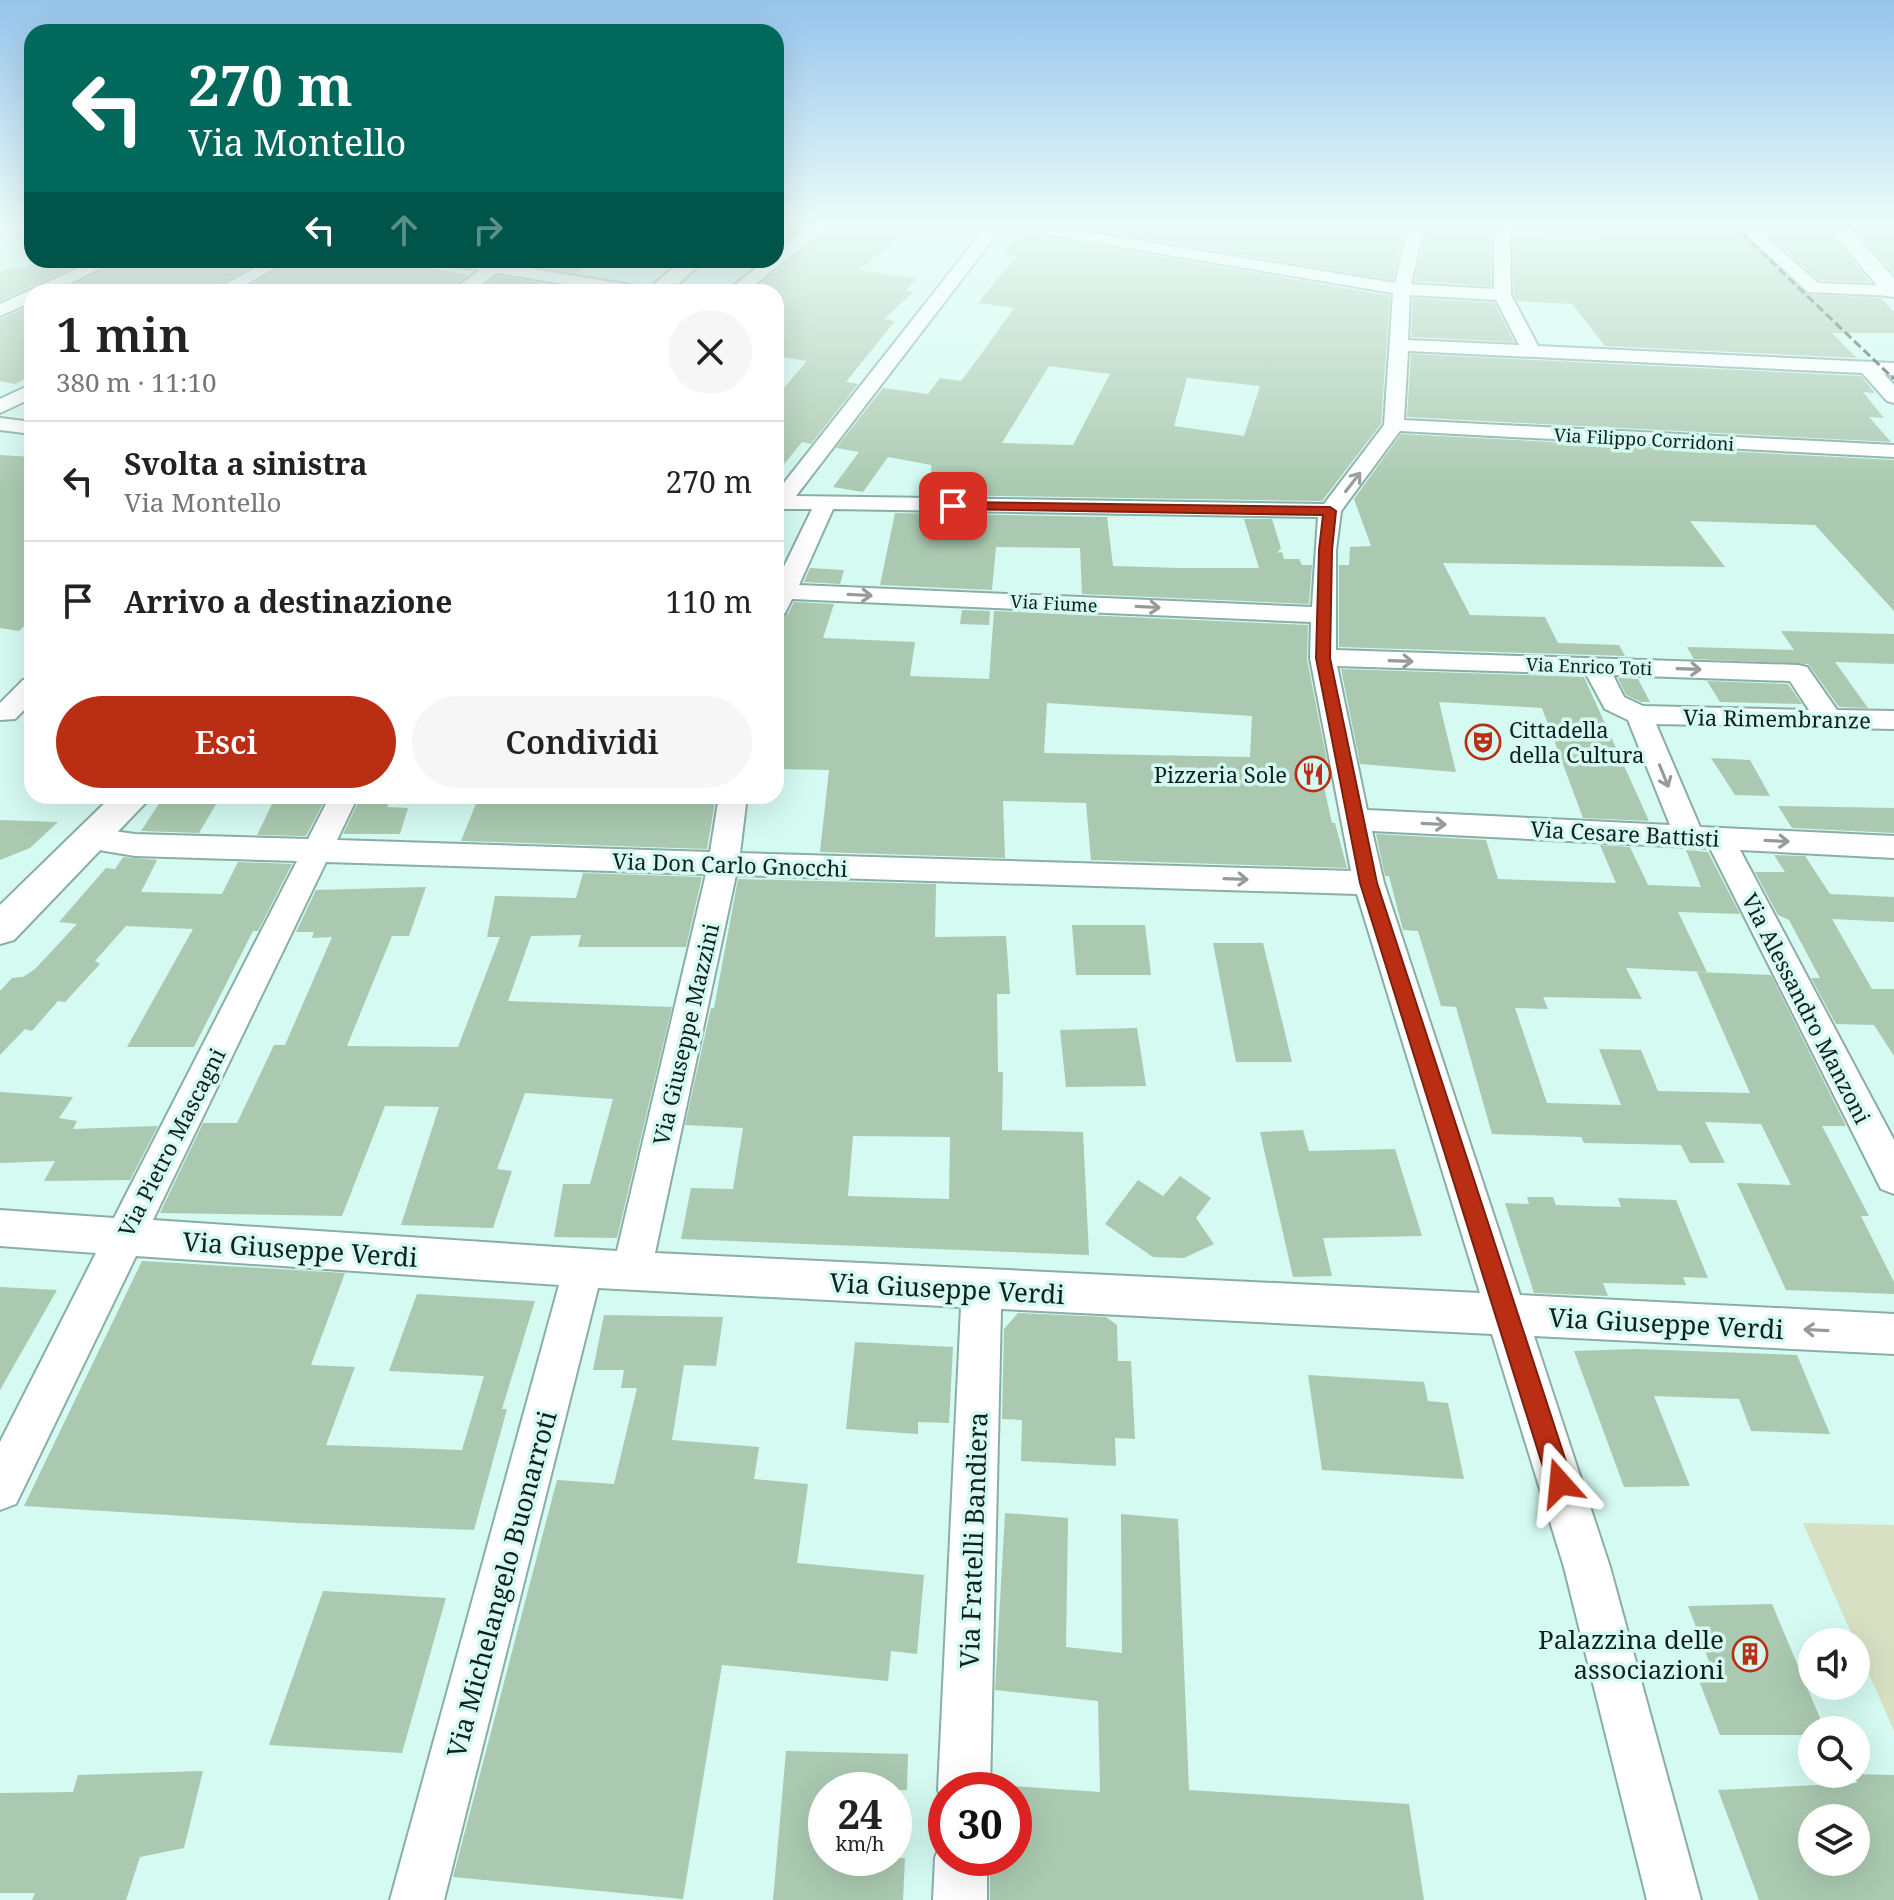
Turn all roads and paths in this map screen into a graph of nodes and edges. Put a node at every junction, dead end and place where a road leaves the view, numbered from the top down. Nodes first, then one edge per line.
1 (926, 313) edge
2 (1400, 313) edge
3 (1511, 313) edge
4 (1398, 345) junction
5 (1531, 350) junction
6 (1867, 367) junction
7 (1894, 369) edge
8 (24, 394) edge
9 (1894, 397) edge
10 (0, 407) edge
11 (0, 424) edge
12 (1394, 425) junction
13 (24, 427) edge
14 (1894, 451) edge
15 (784, 494) edge
16 (784, 502) edge
17 (825, 504) junction
18 (1330, 511) junction
19 (784, 590) edge
20 (784, 600) edge
21 (1326, 615) junction
22 (1323, 658) junction
23 (1595, 666) junction
24 (1627, 709) junction
25 (1830, 720) junction
26 (1894, 720) edge
27 (126, 804) edge
28 (340, 804) edge
29 (732, 804) edge
30 (1356, 820) junction
31 (1704, 837) junction
32 (91, 839) junction
33 (1894, 847) edge
34 (318, 850) junction
35 (723, 864) junction
36 (1369, 883) junction
37 (0, 929) edge
38 (1894, 1177) edge
39 (0, 1228) edge
40 (123, 1237) junction
41 (584, 1267) junction
42 (632, 1271) junction
43 (982, 1290) junction
44 (1507, 1315) junction
45 (1894, 1334) edge
46 (0, 1488) edge
47 (965, 1772) edge
48 (961, 1876) edge
49 (417, 1900) edge
50 (960, 1900) edge
51 (1674, 1900) edge

1 - 15 street
2 - 4 street
3 - 5 street
4 - 5 street
4 - 12 street
5 - 6 street
6 - 7 street
6 - 9 street
8 - 10 street
11 - 13 street
12 - 14 street, Via Filippo Corridoni
18 -> 12 street
16 - 17 street
17 - 18 street
17 - 19 street
18 - 21 street
20 -> 21 street, Via Fiume
21 - 22 street
22 -> 23 street, Via Enrico Toti
22 - 30 street
23 - 24 street, Via Alessandro Manzoni
23 -> 25 street, Via Enrico Toti
24 - 25 street, Via Rimembranze
24 -> 31 street, Via Alessandro Manzoni
25 - 26 street, Via Rimembranze
27 - 32 street
28 - 34 street, Via Pietro Mascagni
29 - 35 street, Via Giuseppe Mazzini
30 -> 31 street, Via Cesare Battisti
30 - 36 street
31 -> 33 street, Via Cesare Battisti
31 - 38 street, Via Alessandro Manzoni
32 - 34 street, Via Don Carlo Gnocchi
32 - 37 street
34 - 35 street, Via Don Carlo Gnocchi
34 - 40 street, Via Pietro Mascagni
35 -> 36 street, Via Don Carlo Gnocchi
35 - 42 street, Via Giuseppe Mazzini
36 - 44 street
39 - 40 street, Via Giuseppe Verdi
40 - 41 street, Via Giuseppe Verdi
40 - 46 street, Via Pietro Mascagni
41 - 42 street, Via Giuseppe Verdi
41 - 49 street, Via Michelangelo Buonarroti
42 - 43 street, Via Giuseppe Verdi
43 - 44 street, Via Giuseppe Verdi
43 - 47 street, Via Fratelli Bandiera
45 -> 44 street, Via Giuseppe Verdi
44 - 51 street
48 - 50 street

